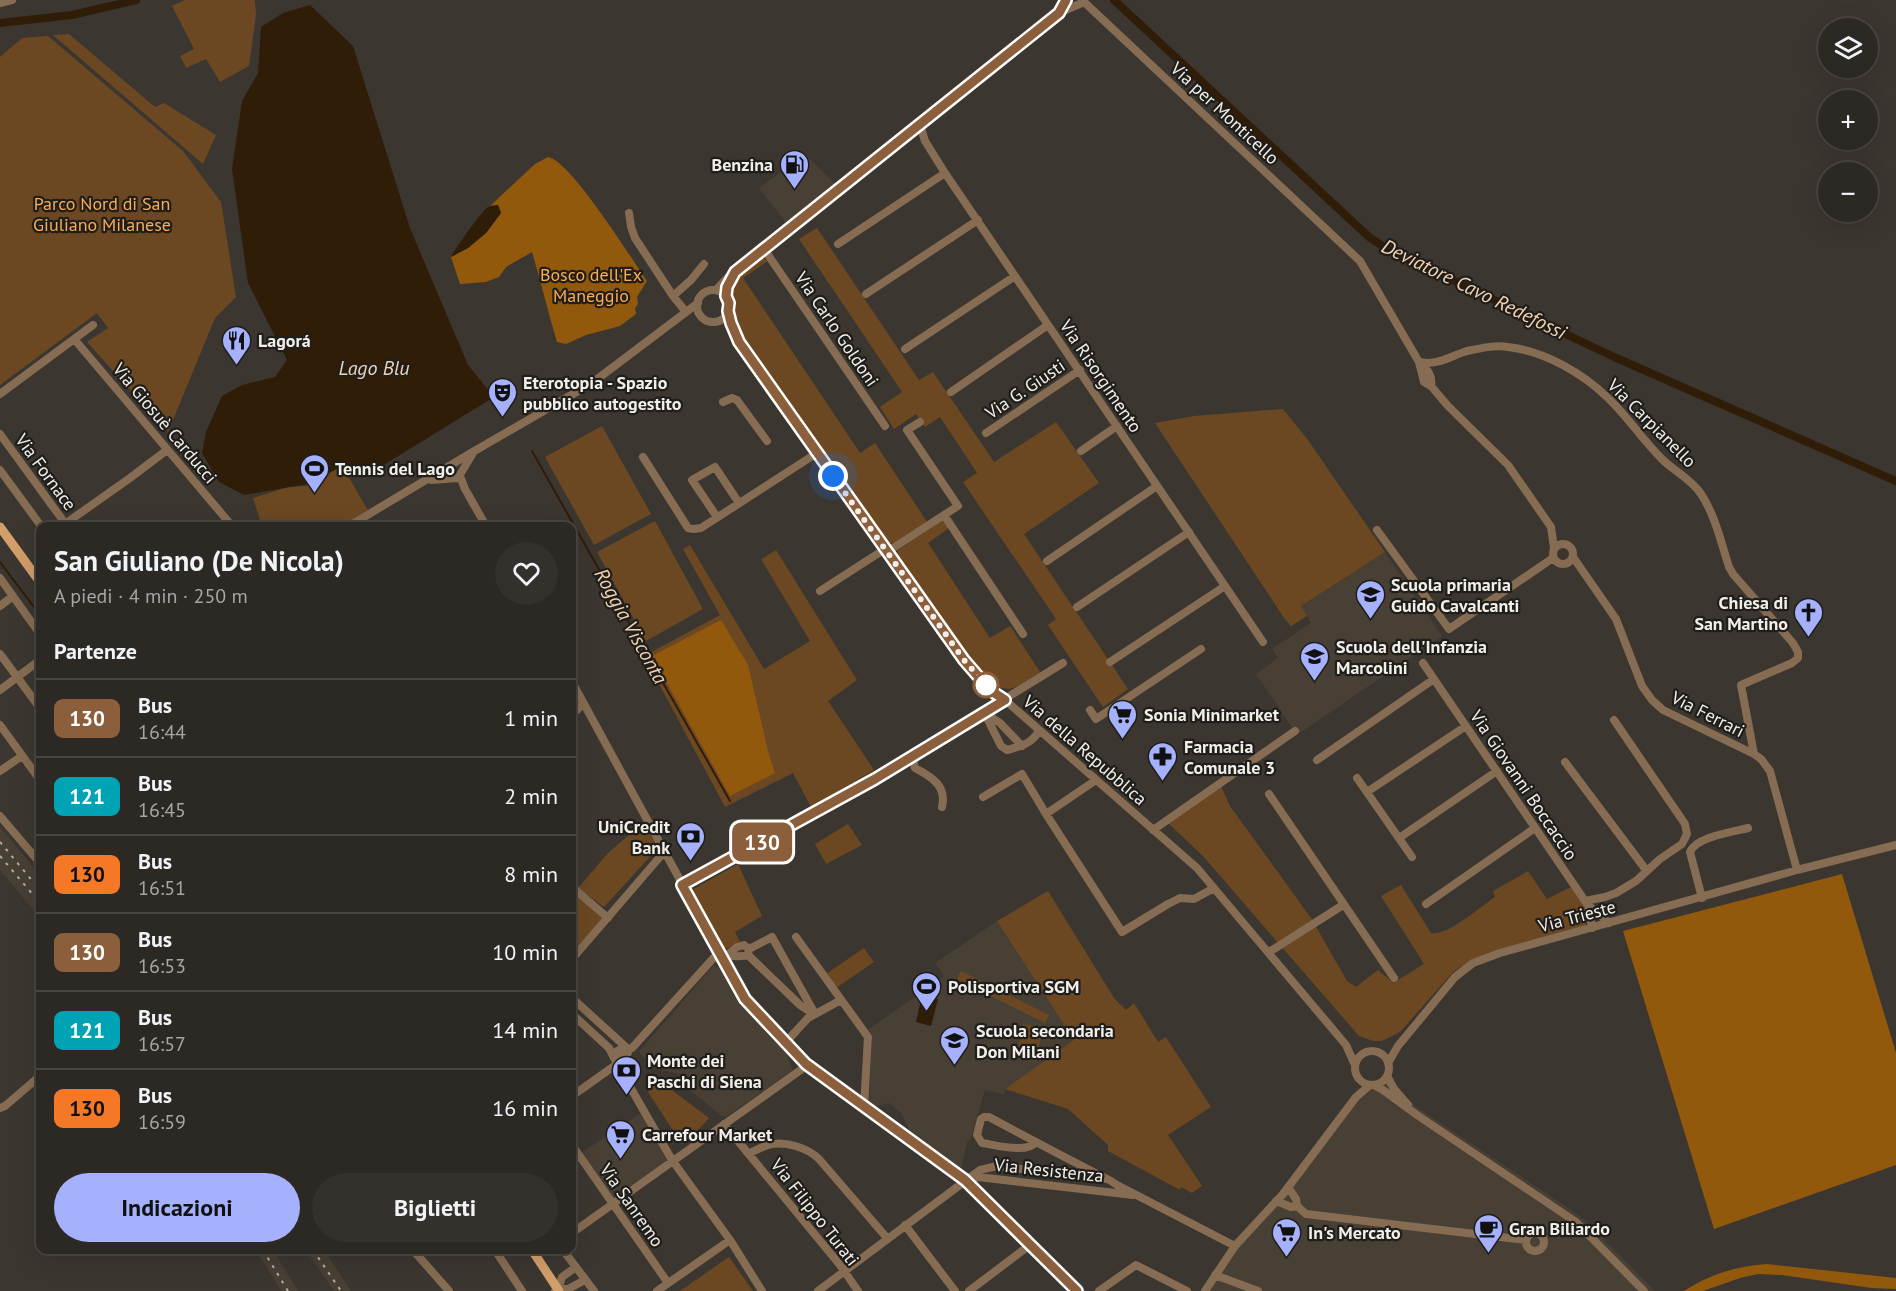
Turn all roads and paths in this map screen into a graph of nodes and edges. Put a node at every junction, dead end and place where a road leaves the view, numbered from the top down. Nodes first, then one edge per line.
1 (12, 0) edge
2 (1066, 0) edge
3 (1083, 1) edge
4 (0, 3) edge
5 (1059, 13) junction
6 (920, 125) junction
7 (906, 135) junction
8 (925, 141) junction
9 (945, 173) junction
10 (629, 213) dead end
11 (978, 220) junction
12 (838, 244) dead end
13 (764, 249) junction
14 (704, 264) dead end
15 (735, 272) junction
16 (1015, 276) junction
17 (716, 290) junction
18 (867, 294) dead end
19 (673, 296) junction
20 (726, 296) junction
21 (698, 303) junction
22 (728, 311) junction
23 (686, 312) junction
24 (702, 316) junction
25 (679, 318) junction
26 (716, 321) junction
27 (93, 325) dead end
28 (1048, 325) junction
29 (75, 340) junction
30 (739, 342) junction
31 (905, 349) dead end
32 (1419, 362) junction
33 (1080, 370) junction
34 (951, 392) dead end
35 (0, 394) edge
36 (723, 402) dead end
37 (920, 422) dead end
38 (885, 426) dead end
39 (1117, 426) junction
40 (986, 433) dead end
41 (0, 434) edge
42 (767, 441) dead end
43 (167, 450) junction
44 (1081, 451) dead end
45 (474, 452) junction
46 (817, 453) junction
47 (643, 457) dead end
48 (450, 465) junction
49 (0, 470) edge
50 (457, 476) junction
51 (426, 481) junction
52 (1157, 486) junction
53 (739, 503) junction
54 (944, 515) junction
55 (717, 518) junction
56 (38, 522) edge
57 (62, 522) edge
58 (70, 522) edge
59 (229, 522) edge
60 (356, 522) edge
61 (484, 522) edge
62 (0, 527) edge
63 (1377, 530) dead end
64 (1189, 532) junction
65 (1554, 548) junction
66 (886, 551) junction
67 (1573, 557) junction
68 (1553, 558) junction
69 (1047, 561) dead end
70 (36, 576) edge
71 (0, 578) edge
72 (1225, 586) junction
73 (820, 591) dead end
74 (13, 596) junction
75 (0, 606) edge
76 (1077, 607) dead end
77 (36, 628) edge
78 (1023, 634) dead end
79 (1263, 642) dead end
80 (1201, 649) dead end
81 (0, 654) edge
82 (1110, 662) dead end
83 (36, 663) edge
84 (1063, 663) dead end
85 (1423, 663) dead end
86 (18, 677) junction
87 (1434, 679) junction
88 (0, 690) edge
89 (576, 690) edge
90 (1005, 700) junction
91 (36, 702) edge
92 (583, 704) junction
93 (1090, 710) dead end
94 (576, 711) edge
95 (984, 712) junction
96 (1614, 720) dead end
97 (0, 725) edge
98 (1466, 726) junction
99 (1039, 730) junction
100 (1295, 731) dead end
101 (1022, 746) junction
102 (1754, 754) junction
103 (22, 756) junction
104 (912, 756) junction
105 (1317, 759) dead end
106 (1565, 762) dead end
107 (0, 771) edge
108 (1497, 771) junction
109 (36, 775) edge
110 (1357, 778) dead end
111 (1096, 780) junction
112 (1367, 792) junction
113 (1269, 794) dead end
114 (983, 797) dead end
115 (942, 807) dead end
116 (1046, 814) junction
117 (0, 816) edge
118 (1535, 828) junction
119 (1748, 828) dead end
120 (1153, 830) junction
121 (1399, 838) junction
122 (1896, 845) edge
123 (665, 851) junction
124 (1412, 857) dead end
125 (36, 858) edge
126 (1646, 870) junction
127 (1797, 870) junction
128 (682, 885) junction
129 (1214, 888) junction
130 (576, 890) edge
131 (1702, 898) junction
132 (1586, 903) junction
133 (1343, 904) junction
134 (1426, 904) dead end
135 (608, 918) junction
136 (1609, 923) junction
137 (1592, 928) junction
138 (796, 937) dead end
139 (749, 952) junction
140 (1269, 952) junction
141 (576, 954) edge
142 (723, 956) junction
143 (1394, 978) dead end
144 (842, 1000) junction
145 (576, 1002) edge
146 (814, 1014) junction
147 (576, 1018) edge
148 (786, 1042) junction
149 (1346, 1045) junction
150 (1398, 1046) junction
151 (628, 1049) junction
152 (1363, 1053) junction
153 (1379, 1053) junction
154 (616, 1060) junction
155 (1388, 1063) junction
156 (806, 1064) junction
157 (1355, 1065) junction
158 (1387, 1076) junction
159 (36, 1080) edge
160 (1359, 1080) junction
161 (1372, 1085) junction
162 (576, 1093) edge
163 (1356, 1098) junction
164 (864, 1107) junction
165 (0, 1108) edge
166 (1417, 1116) junction
167 (724, 1124) junction
168 (1036, 1142) junction
169 (576, 1151) edge
170 (750, 1153) junction
171 (672, 1160) junction
172 (965, 1180) junction
173 (1111, 1181) junction
174 (1288, 1187) junction
175 (1138, 1195) junction
176 (1276, 1201) junction
177 (613, 1204) junction
178 (1297, 1206) junction
179 (905, 1225) junction
180 (576, 1230) edge
181 (887, 1238) junction
182 (730, 1240) junction
183 (1526, 1240) dead end
184 (1030, 1245) junction
185 (1235, 1246) junction
186 (417, 1254) edge
187 (498, 1254) edge
188 (534, 1254) edge
189 (566, 1254) edge
190 (576, 1267) junction
191 (845, 1271) junction
192 (1215, 1275) junction
193 (585, 1280) junction
194 (668, 1283) junction
195 (557, 1290) edge
196 (449, 1291) edge
197 (522, 1291) edge
198 (594, 1291) edge
199 (657, 1291) edge
200 (762, 1291) edge
201 (818, 1291) edge
202 (858, 1291) edge
203 (955, 1291) edge
204 (970, 1291) edge
205 (1077, 1291) edge
206 (1099, 1291) edge
207 (1187, 1291) edge
208 (1204, 1291) edge
209 (1258, 1291) edge
210 (1644, 1291) edge

1 - 4 street
2 - 5 street
3 - 5 street
3 - 32 street, Via per Monticello
5 - 6 street
6 - 7 street
6 - 8 street, Via Risorgimento
7 - 8 street
7 - 13 street
8 - 9 street, Via Risorgimento
9 - 11 street, Via Risorgimento
9 - 12 street
10 - 19 street
11 - 16 street, Via Risorgimento
11 - 18 street
13 - 15 street
13 - 38 street, Via Carlo Goldoni
14 - 19 street
15 - 17 street
15 - 20 street
16 - 28 street, Via Risorgimento
16 - 31 street
17 - 20 street
17 - 21 street
19 - 23 street
20 - 22 street
21 - 23 street
21 - 24 street
22 - 26 street
22 - 30 street, Via della Repubblica
23 - 25 street
24 - 25 street
24 - 26 street
25 - 45 street
26 - 30 street, Via della Repubblica
27 - 29 street
28 - 33 street, Via Risorgimento
28 - 34 street
29 - 35 street
29 - 43 street, Via Giosuè Carducci
30 - 46 street, Via della Repubblica
32 - 65 street, Via per Monticello
32 - 102 street, Via Carpianello
33 - 39 street, Via Risorgimento
33 - 40 street, Via G. Giusti
36 - 42 street
37 - 54 street
39 - 44 street
39 - 52 street, Via Risorgimento
41 - 57 street, Via Fornace
43 - 58 street
43 - 59 street, Via Giosuè Carducci
45 - 48 street
45 - 50 street
46 - 53 street
46 - 66 street, Via della Repubblica
47 - 55 street
48 - 50 street
48 - 50 street
48 - 51 street
49 - 56 street
50 - 51 street
50 - 61 street
51 - 60 street
52 - 64 street, Via Risorgimento
52 - 69 street
53 - 55 street
53 - 55 street
54 - 66 street
54 - 78 street
62 - 70 main road
63 - 68 street
64 - 72 street, Via Risorgimento
64 - 76 street
65 - 67 street
65 - 68 street
66 - 73 street
66 - 90 street, Via della Repubblica
67 - 68 street
67 - 102 street, Via Ferrari
71 - 74 street
72 - 79 street, Via Risorgimento
72 - 82 street
74 - 75 street
74 - 77 street
80 - 93 street
81 - 86 street
83 - 86 street
84 - 90 street
85 - 87 street, Via Giovanni Boccaccio
86 - 88 street
86 - 91 street
87 - 98 street, Via Giovanni Boccaccio
87 - 105 street
89 - 92 street
90 - 95 street
90 - 99 street, Via della Repubblica
92 - 94 street
92 - 123 street
95 - 101 street
95 - 101 street
95 - 104 street
96 - 126 street
97 - 103 street
98 - 108 street, Via Giovanni Boccaccio
98 - 112 street
99 - 101 street
99 - 111 street, Via della Repubblica
100 - 120 street
102 - 127 street, Via Ferrari
103 - 107 street
103 - 109 street
104 - 115 street
104 - 128 street
106 - 126 street
108 - 118 street, Via Giovanni Boccaccio
108 - 121 street
110 - 112 street
111 - 116 street
111 - 120 street, Via della Repubblica
112 - 121 street
113 - 133 street
114 - 116 street
116 - 129 street
117 - 125 street
118 - 132 street, Via Giovanni Boccaccio
118 - 134 street
119 - 131 street
120 - 129 street, Via della Repubblica
121 - 124 street
122 - 127 street, Via Trieste
123 - 128 street
123 - 135 street
126 - 132 street
127 - 131 street, Via Trieste
128 - 142 street
129 - 140 street, Via della Repubblica
130 - 135 street
131 - 136 street, Via Trieste
132 - 136 street
132 - 137 street, Via Giovanni Boccaccio
133 - 140 street
133 - 143 street
135 - 141 street
136 - 137 street, Via Trieste
137 - 150 street, Via Trieste
138 - 144 street
139 - 142 street
139 - 146 street
139 - 146 street
140 - 149 street, Via della Repubblica
142 - 148 street
142 - 151 street
144 - 146 street
144 - 164 street
145 - 151 street
146 - 148 street
147 - 154 street
148 - 156 street
149 - 152 street, Via della Repubblica
149 - 157 street, Via della Repubblica
150 - 153 street
150 - 155 street, Via Trieste
151 - 154 street
152 - 153 street
152 - 157 street
153 - 155 street
154 - 162 street
154 - 171 street
155 - 158 street
156 - 164 street
156 - 167 street
157 - 160 street
158 - 161 street
158 - 166 street
159 - 165 street
160 - 161 street
160 - 163 street
161 - 163 street
161 - 166 street
163 - 174 street
164 - 172 street
166 - 210 street
167 - 170 street, Via Filippo Turati
167 - 171 street
168 - 168 street, Via Resistenza
168 - 173 street, Via Resistenza
169 - 177 street, Via Sanremo
170 - 181 street
170 - 191 street, Via Filippo Turati
171 - 177 street
171 - 182 street
172 - 173 street, Via Resistenza
172 - 175 street, Via Resistenza
172 - 179 street
172 - 184 street
173 - 175 street, Via Resistenza
174 - 176 street
174 - 178 street
175 - 185 street, Via Resistenza
176 - 178 street
176 - 185 street
177 - 180 street
177 - 194 street, Via Sanremo
178 - 183 street
179 - 181 street
179 - 203 street
181 - 191 street
182 - 194 street
182 - 200 street
184 - 204 street
184 - 205 street
185 - 192 street
186 - 196 street
187 - 197 street
188 - 195 main road
189 - 190 street
190 - 193 street
190 - 195 street
191 - 201 street
191 - 202 street, Via Filippo Turati
192 - 208 street
192 - 209 street
193 - 195 street
193 - 198 street
194 - 199 street
206 - 207 street

